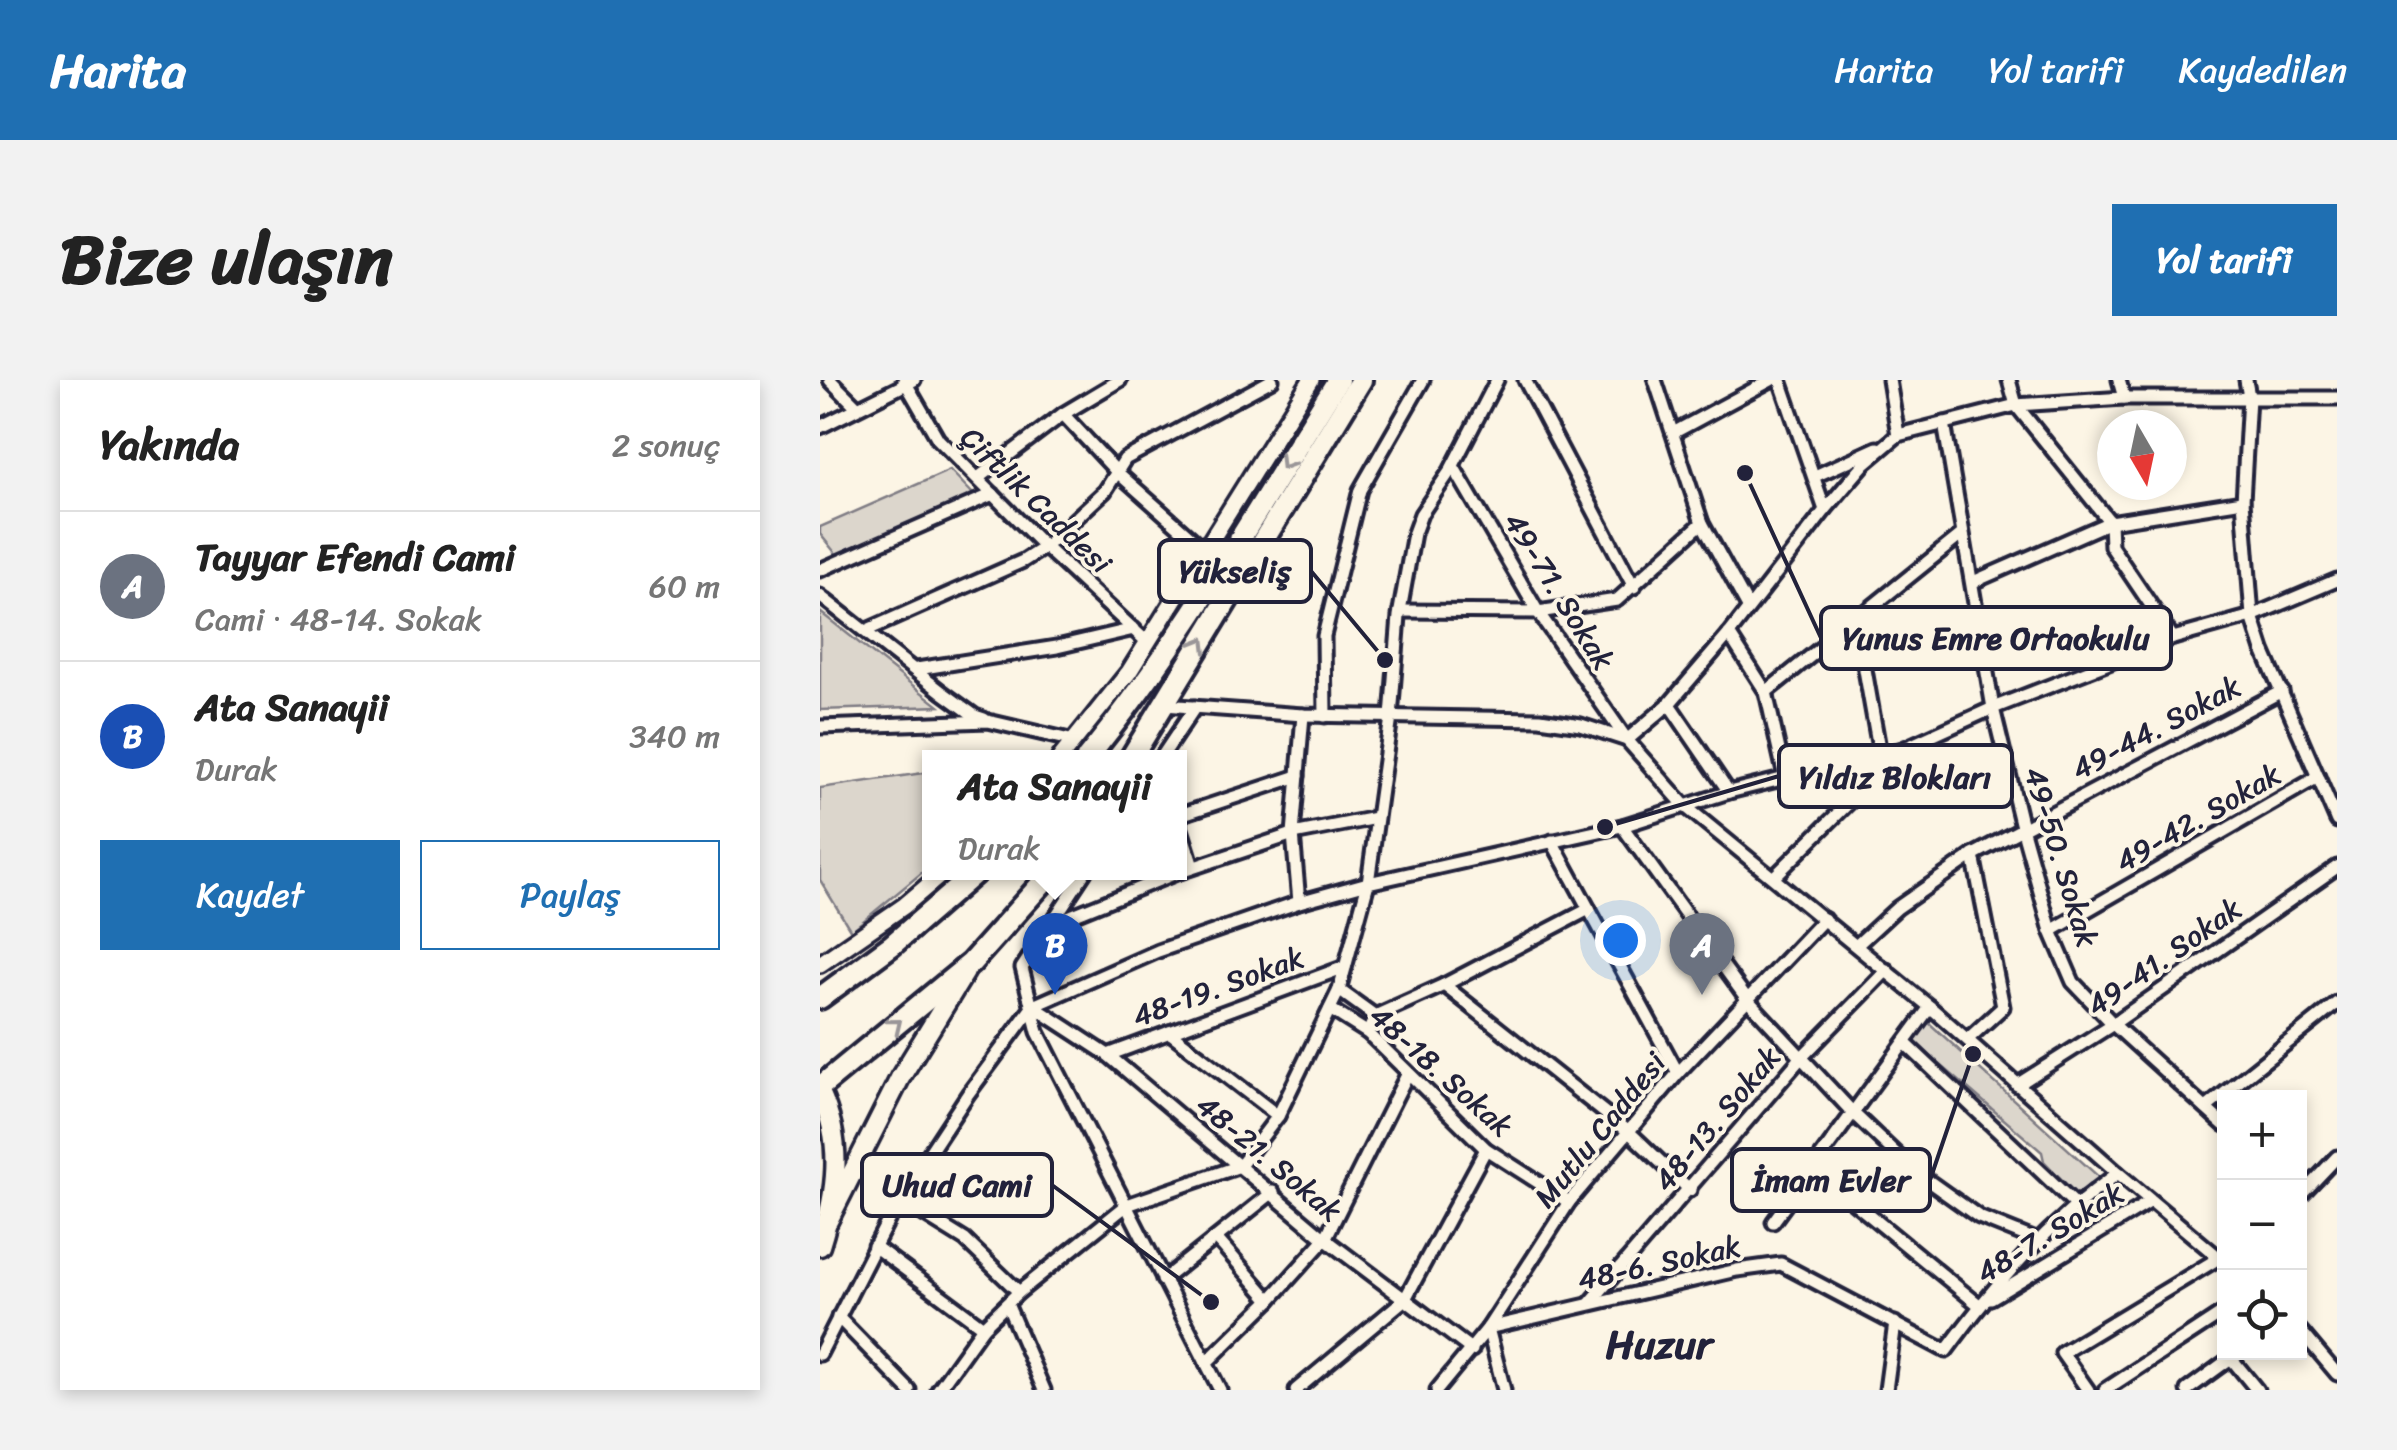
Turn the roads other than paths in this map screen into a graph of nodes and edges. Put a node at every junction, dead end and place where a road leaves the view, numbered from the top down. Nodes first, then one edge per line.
1 (830, 380) edge
2 (1119, 380) edge
3 (1272, 380) edge
4 (1311, 380) edge
5 (1338, 380) edge
6 (1361, 380) edge
7 (1423, 380) edge
8 (1496, 380) edge
9 (1525, 380) edge
10 (1655, 380) edge
11 (1770, 380) edge
12 (1780, 380) edge
13 (1889, 380) edge
14 (2009, 380) edge
15 (2119, 380) edge
16 (2246, 380) edge
17 (908, 382) edge
18 (2249, 397) junction
19 (2124, 398) junction
20 (2337, 398) edge
21 (2016, 405) junction
22 (856, 407) junction
23 (1063, 414) junction
24 (1944, 422) junction
25 (820, 427) edge
26 (1673, 433) junction
27 (1898, 434) junction
28 (1885, 444) junction
29 (1452, 466) junction
30 (1116, 472) junction
31 (1815, 476) junction
32 (978, 478) junction
33 (993, 494) junction
34 (2243, 501) junction
35 (1825, 510) junction
36 (2110, 522) junction
37 (1702, 523) junction
38 (1962, 535) junction
39 (1044, 547) junction
40 (1206, 552) junction
41 (820, 570) edge
42 (2337, 580) edge
43 (1973, 582) junction
44 (1634, 587) junction
45 (820, 596) edge
46 (1748, 608) junction
47 (1400, 611) junction
48 (1538, 612) junction
49 (2252, 616) junction
50 (1856, 618) junction
51 (1134, 629) junction
52 (865, 631) junction
53 (1729, 634) junction
54 (2173, 638) junction
55 (1148, 643) junction
56 (917, 669) junction
57 (2282, 691) junction
58 (1766, 692) junction
59 (1669, 704) junction
60 (1164, 705) junction
61 (1194, 707) junction
62 (1993, 708) junction
63 (1303, 715) junction
64 (1326, 716) junction
65 (1391, 717) junction
66 (988, 720) junction
67 (820, 728) edge
68 (1626, 740) junction
69 (1081, 749) edge
70 (1903, 749) junction
71 (1136, 750) edge
72 (1165, 750) edge
73 (1880, 754) junction
74 (1298, 776) junction
75 (1785, 777) junction
76 (2318, 778) junction
77 (1728, 792) junction
78 (1685, 806) junction
79 (1187, 814) edge
80 (1376, 818) junction
81 (2337, 822) edge
82 (1622, 826) junction
83 (2022, 827) junction
84 (1293, 834) junction
85 (1552, 841) junction
86 (1187, 848) edge
87 (1972, 855) junction
88 (1193, 867) junction
89 (2337, 867) edge
90 (1187, 869) edge
91 (1774, 878) junction
92 (935, 880) edge
93 (967, 880) edge
94 (1045, 880) edge
95 (1080, 880) edge
96 (1160, 880) edge
97 (1368, 883) junction
98 (1299, 902) junction
99 (1589, 909) junction
100 (1824, 920) junction
101 (1052, 923) junction
102 (2052, 931) junction
103 (1858, 945) junction
104 (971, 963) junction
105 (820, 964) edge
106 (1344, 967) junction
107 (1886, 970) junction
108 (1444, 985) junction
109 (1339, 990) junction
110 (820, 998) edge
111 (1747, 999) junction
112 (2337, 1003) edge
113 (1033, 1006) junction
114 (1930, 1007) junction
115 (1330, 1009) junction
116 (1375, 1016) junction
117 (2112, 1024) junction
118 (1169, 1032) junction
119 (1368, 1032) junction
120 (1968, 1040) junction
121 (1904, 1043) junction
122 (1108, 1055) junction
123 (1800, 1059) junction
124 (1408, 1073) junction
125 (1678, 1073) junction
126 (2017, 1085) junction
127 (820, 1089) edge
128 (2206, 1108) junction
129 (1854, 1114) junction
130 (1278, 1116) junction
131 (2217, 1119) edge
132 (1629, 1132) junction
133 (1486, 1149) junction
134 (2337, 1157) edge
135 (1240, 1166) junction
136 (1812, 1168) junction
137 (2118, 1173) junction
138 (2307, 1187) edge
139 (1690, 1190) junction
140 (1273, 1192) junction
141 (900, 1199) junction
142 (2151, 1201) junction
143 (1569, 1202) junction
144 (2076, 1205) junction
145 (1127, 1206) junction
146 (828, 1221) junction
147 (1773, 1222) dead end
148 (1216, 1238) junction
149 (1325, 1239) junction
150 (2036, 1240) junction
151 (820, 1246) edge
152 (874, 1246) junction
153 (2217, 1256) edge
154 (2217, 1263) edge
155 (1163, 1280) junction
156 (1019, 1292) junction
157 (1405, 1299) junction
158 (1270, 1300) junction
159 (1007, 1304) junction
160 (1589, 1304) junction
161 (1979, 1305) junction
162 (838, 1317) junction
163 (2217, 1317) edge
164 (1895, 1323) junction
165 (983, 1327) junction
166 (1488, 1328) junction
167 (2307, 1338) edge
168 (1472, 1350) junction
169 (820, 1354) edge
170 (2228, 1360) edge
171 (2238, 1360) edge
172 (1206, 1363) junction
173 (2337, 1374) edge
174 (909, 1390) edge
175 (938, 1390) edge
176 (1044, 1390) edge
177 (1220, 1390) edge
178 (1296, 1390) edge
179 (1437, 1390) edge
180 (1504, 1390) edge
181 (1886, 1390) edge
182 (2088, 1390) edge
183 (2105, 1390) edge
184 (2187, 1390) edge
185 (2257, 1390) edge

1 - 22 street
2 - 23 street
3 - 30 street
4 - 40 street
5 -> 69 highway
60 -> 6 highway
7 - 64 street
8 - 29 street
9 - 44 street
10 - 26 street
11 - 26 street
12 - 31 street
13 - 27 street
14 - 21 street
15 - 19 street
16 - 18 street
17 - 22 street
17 - 32 street, Çiftlik Caddesi
18 - 19 street
18 - 20 street
18 - 34 street
19 - 21 street
21 - 24 street
21 - 36 street
22 - 25 street
23 - 30 street
23 - 32 street
24 - 27 street
24 - 38 street, 49-50. Sokak
26 - 37 street
27 - 28 street
28 - 31 street
28 - 35 street
29 - 47 street
29 - 48 street, 49-71. Sokak
30 - 39 street
30 - 40 street
31 - 35 street
32 - 33 street, Çiftlik Caddesi
33 - 39 street, Çiftlik Caddesi
33 - 41 street
34 - 36 street
34 - 49 street
35 - 46 street
36 - 43 street
36 - 54 street
37 - 44 street
37 - 46 street
38 - 43 street, 49-50. Sokak
38 - 50 street
39 - 51 street, Çiftlik Caddesi
39 - 52 street
40 - 55 street
42 - 49 street
43 - 62 street, 49-50. Sokak
44 - 48 street
45 - 52 street
46 - 53 street
47 - 48 street
47 - 65 street
48 - 68 street, 49-71. Sokak
49 - 54 street
49 - 57 street
50 - 58 street
50 - 73 street
51 - 55 street, Çiftlik Caddesi
51 - 56 street
52 - 56 street
53 - 58 street
53 - 59 street
54 - 62 street
55 - 69 street
56 - 66 street
57 - 76 street
57 - 83 street, 49-44. Sokak
58 - 75 street
59 - 68 street
59 - 77 street
60 - 61 street
60 - 71 highway
61 - 63 street
61 - 72 street
62 - 70 street
62 - 83 street, 49-50. Sokak
63 - 64 street
63 - 74 street
64 - 65 street
65 - 68 street
65 - 80 street
66 - 67 street
66 - 69 street
68 - 78 street, 49-71. Sokak
70 - 73 street
70 - 91 street
73 - 75 street
74 - 79 street
74 - 84 street
75 - 77 street
76 - 81 street
76 - 102 street, 49-42. Sokak
77 - 78 street
78 - 82 street
78 - 91 street, 49-71. Sokak
80 - 84 street
80 - 97 street
82 - 85 street
82 - 111 street
83 - 87 street, 49-44. Sokak
83 - 102 street, 49-50. Sokak
84 - 88 street
84 - 98 street
85 - 97 street
85 - 99 street
86 - 88 street
87 - 103 street, 49-44. Sokak
87 - 120 street
88 - 90 street
89 - 117 street, 49-41. Sokak
91 - 100 street, 49-71. Sokak
92 - 105 street
93 - 110 highway
94 - 104 highway
95 - 101 street
96 - 101 street
97 - 98 street
97 - 106 street
98 - 113 street
99 - 108 street
99 - 125 street
100 - 103 street, 49-71. Sokak
100 - 111 street, Mutlu Caddesi
101 - 113 street
102 - 117 street, 49-50. Sokak
103 - 107 street, 49-71. Sokak
127 -> 104 highway
104 - 146 main road
106 - 109 street
106 - 118 street, 48-19. Sokak
107 - 114 street, 49-71. Sokak
107 - 123 street, 48-13. Sokak
108 - 116 street
108 - 132 street
109 - 115 street
109 - 116 street, 48-18. Sokak
111 - 123 street
111 - 125 street, Mutlu Caddesi
112 - 128 street
113 - 122 street, 48-21. Sokak
113 - 141 street
113 - 145 street
114 - 120 street, 49-71. Sokak
114 - 121 street
115 - 119 street, 48-18. Sokak
115 - 130 street
116 - 119 street
117 - 126 street, 49-41. Sokak
117 - 128 street, 49-50. Sokak
118 - 122 street, 48-19. Sokak
118 - 130 street
119 - 124 street, 48-18. Sokak
120 - 126 street, 49-71. Sokak
121 - 129 street
121 - 144 street
122 - 135 street, 48-21. Sokak
123 - 129 street
123 - 139 street, 48-13. Sokak
124 - 133 street, 48-18. Sokak
124 - 149 street
125 - 132 street, Mutlu Caddesi
126 - 137 street, 49-71. Sokak
127 - 146 main road
128 - 131 street, 49-50. Sokak
129 - 136 street
129 - 150 street
130 - 135 street
132 - 139 street
132 - 143 street, Mutlu Caddesi
133 - 143 street, 48-18. Sokak
133 - 157 street
134 - 138 street
135 - 140 street, 48-21. Sokak
135 - 145 street
136 - 147 street
136 - 161 street
137 - 142 street, 49-71. Sokak
137 - 144 street, 48-7. Sokak
139 - 160 street, 48-13. Sokak
140 - 148 street
140 - 149 street, 48-21. Sokak
141 - 152 street
141 - 156 street
142 - 153 street, 49-71. Sokak
142 - 161 street, 48-7. Sokak
143 - 166 street, Mutlu Caddesi
144 - 150 street, 48-7. Sokak
145 - 155 street
145 - 156 street
146 - 151 main road
148 - 155 street
148 - 158 street
149 - 157 street, 48-21. Sokak
149 - 158 street
150 - 161 street, 48-7. Sokak
152 - 162 street
152 - 165 street
154 - 182 street
155 - 172 street
156 - 159 street
157 - 168 street, 48-21. Sokak
157 - 178 street
158 - 172 street
159 - 165 street
159 - 176 street
160 - 164 street, 48-6. Sokak
160 - 166 street, 48-6. Sokak
161 - 164 street, 48-6. Sokak
162 - 169 street
162 - 174 street
163 - 183 street
164 - 181 street
165 - 175 street
166 - 168 street, Mutlu Caddesi
166 - 180 street
167 - 173 street
168 - 179 street, Mutlu Caddesi
170 - 184 street
171 - 185 street
172 - 177 street

